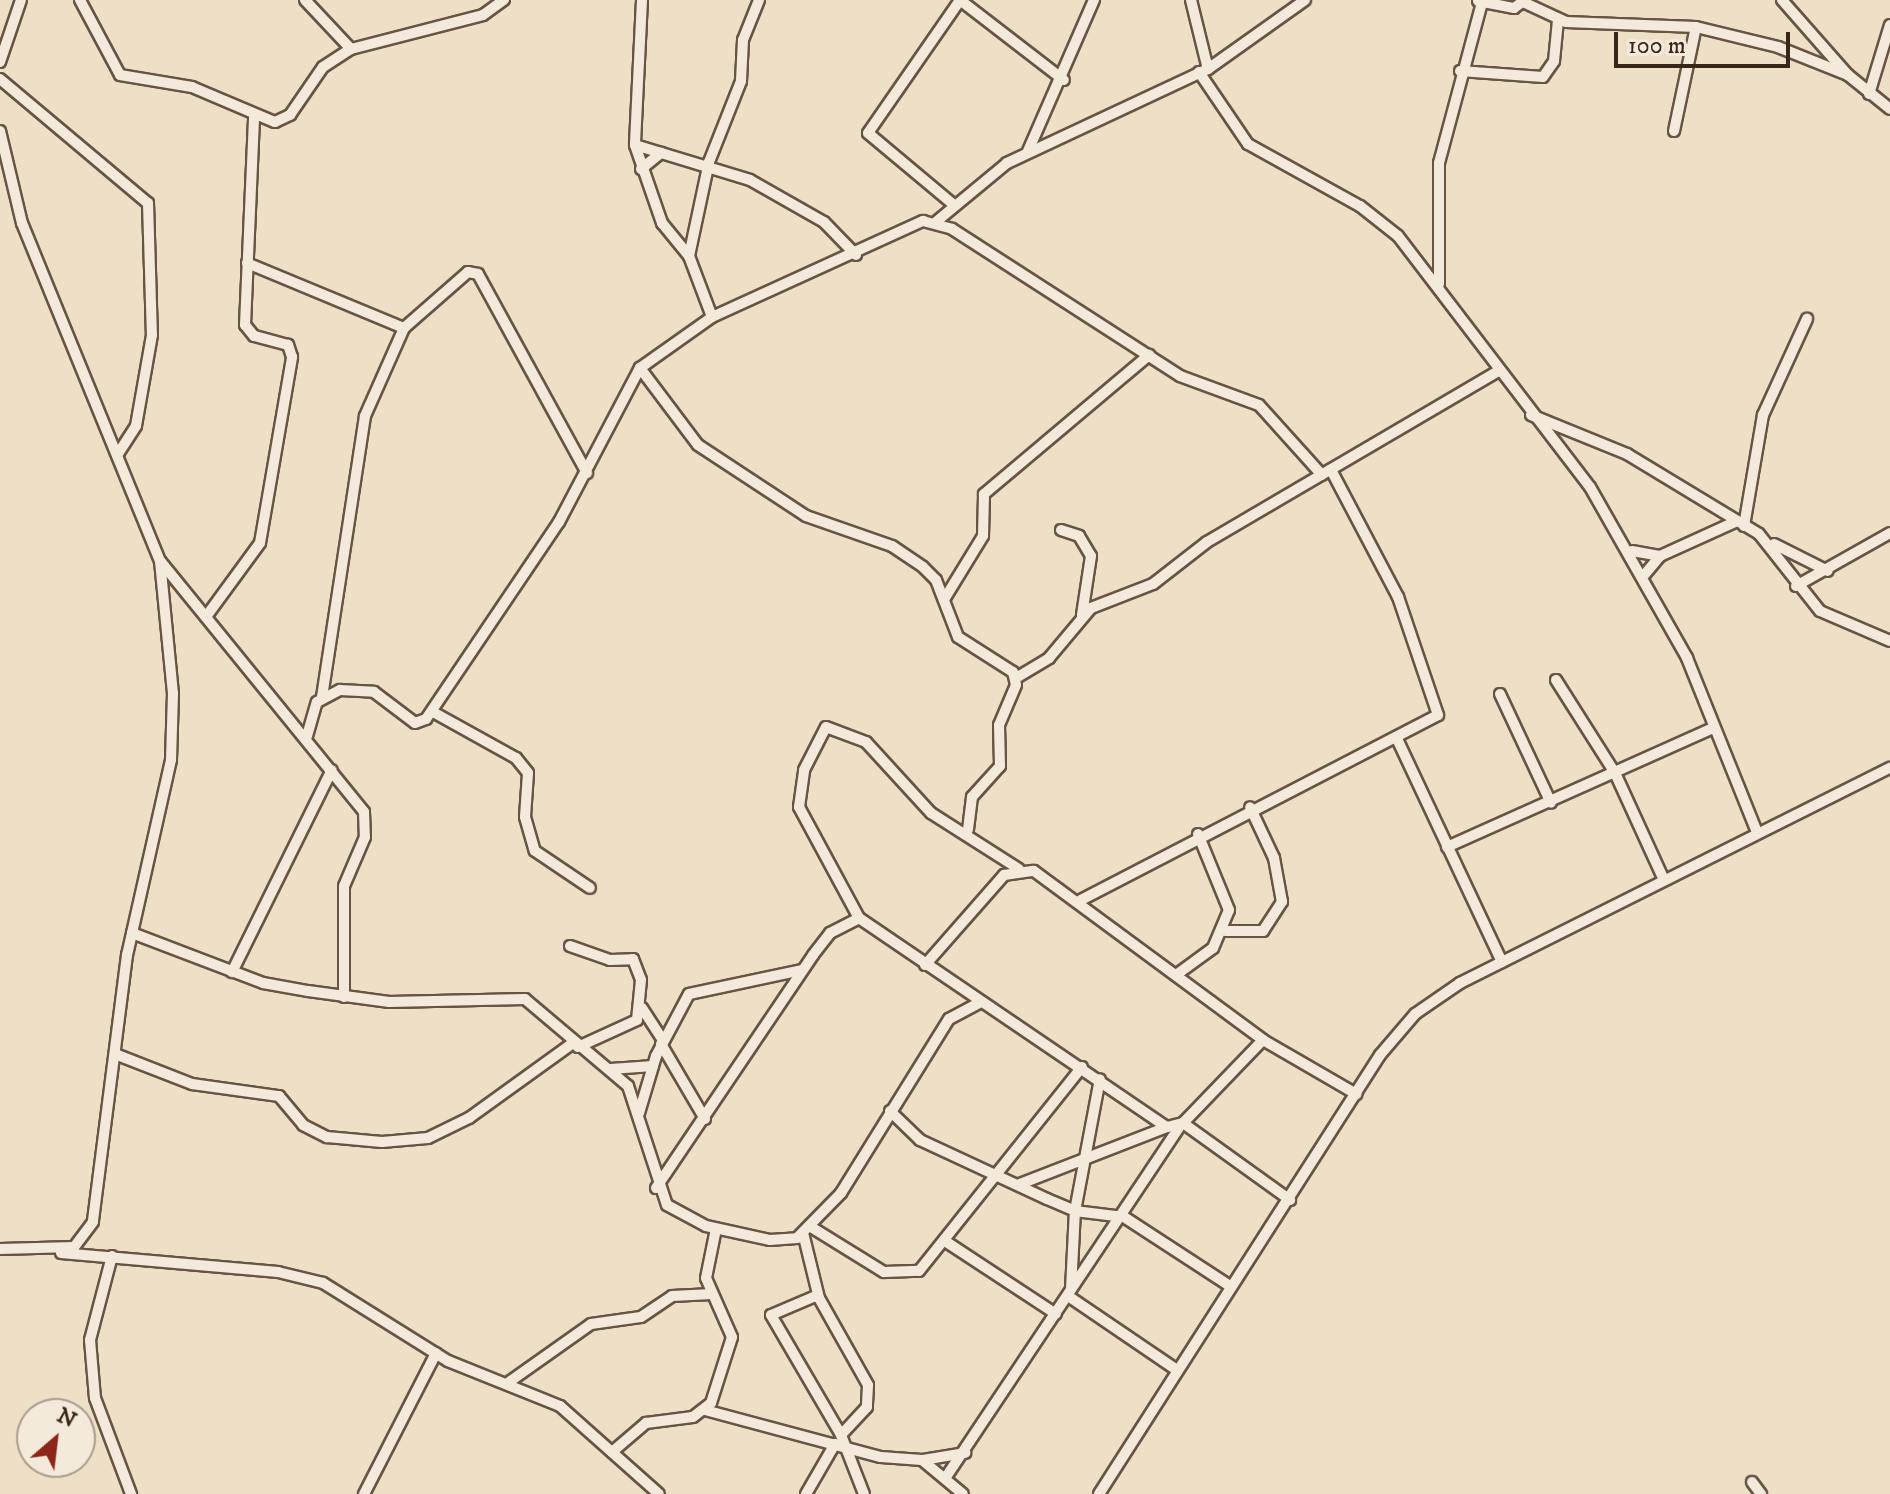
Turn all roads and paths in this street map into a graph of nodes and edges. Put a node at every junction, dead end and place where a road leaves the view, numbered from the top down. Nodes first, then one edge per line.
1 (21, 0) edge
2 (80, 0) edge
3 (305, 0) edge
4 (504, 0) edge
5 (642, 0) edge
6 (759, 0) edge
7 (960, 0) edge
8 (1094, 0) edge
9 (1191, 0) edge
10 (1305, 0) edge
11 (1782, 0) edge
12 (1479, 1) edge
13 (1524, 1) edge
14 (1558, 20) junction
15 (1890, 25) edge
16 (1696, 27) junction
17 (351, 49) junction
18 (0, 62) edge
19 (1204, 71) junction
20 (1460, 71) junction
21 (1848, 75) junction
22 (0, 79) edge
23 (1064, 80) junction
24 (1869, 94) junction
25 (1890, 109) edge
26 (254, 115) junction
27 (0, 131) edge
28 (1674, 131) dead end
29 (635, 145) junction
30 (1028, 151) junction
31 (661, 153) junction
32 (709, 162) junction
33 (641, 169) junction
34 (954, 205) junction
35 (937, 221) junction
36 (856, 255) junction
37 (689, 256) junction
38 (247, 263) junction
39 (1439, 284) junction
40 (712, 317) junction
41 (1807, 319) dead end
42 (404, 328) junction
43 (1149, 355) junction
44 (640, 368) junction
45 (1498, 371) junction
46 (1529, 415) junction
47 (118, 454) junction
48 (587, 473) junction
49 (1326, 473) junction
50 (1739, 524) junction
51 (1061, 530) dead end
52 (1888, 536) edge
53 (1773, 543) junction
54 (1632, 551) junction
55 (1660, 556) junction
56 (160, 561) junction
57 (1828, 571) junction
58 (1645, 574) junction
59 (1796, 586) junction
60 (945, 598) junction
61 (208, 614) junction
62 (1082, 615) junction
63 (1890, 641) edge
64 (1016, 678) junction
65 (1556, 680) dead end
66 (1500, 694) dead end
67 (322, 697) junction
68 (433, 712) junction
69 (1713, 728) junction
70 (307, 736) junction
71 (1398, 741) junction
72 (1890, 768) edge
73 (332, 770) junction
74 (1615, 773) junction
75 (1551, 803) junction
76 (1250, 807) junction
77 (968, 830) junction
78 (1756, 830) junction
79 (1198, 834) junction
80 (1447, 847) junction
81 (1019, 869) junction
82 (1663, 878) junction
83 (590, 888) dead end
84 (1081, 900) junction
85 (859, 918) junction
86 (1225, 931) junction
87 (132, 933) junction
88 (570, 946) dead end
89 (1502, 962) junction
90 (925, 965) junction
91 (802, 970) junction
92 (232, 972) junction
93 (1176, 975) junction
94 (344, 997) junction
95 (979, 1003) junction
96 (642, 1008) junction
97 (1263, 1040) junction
98 (662, 1042) junction
99 (576, 1045) junction
100 (115, 1054) junction
101 (653, 1066) junction
102 (1082, 1067) junction
103 (610, 1069) junction
104 (1100, 1079) junction
105 (1356, 1094) junction
106 (890, 1111) junction
107 (639, 1113) junction
108 (705, 1119) junction
109 (1176, 1126) junction
110 (1088, 1155) junction
111 (996, 1174) junction
112 (1020, 1184) junction
113 (656, 1188) junction
114 (1290, 1200) junction
115 (1075, 1211) junction
116 (1124, 1217) junction
117 (716, 1229) junction
118 (807, 1230) junction
119 (948, 1243) junction
120 (0, 1249) edge
121 (38, 1249) junction
122 (112, 1256) junction
123 (1230, 1286) junction
124 (712, 1294) junction
125 (1069, 1294) junction
126 (818, 1295) junction
127 (1056, 1314) junction
128 (436, 1353) junction
129 (1174, 1368) junction
130 (509, 1382) junction
131 (705, 1410) junction
132 (841, 1442) junction
133 (612, 1452) junction
134 (965, 1453) junction
135 (922, 1460) junction
136 (946, 1477) junction
137 (1752, 1482) dead end
138 (131, 1494) edge
139 (364, 1494) edge
140 (659, 1494) edge
141 (806, 1494) edge
142 (864, 1494) edge
143 (963, 1494) edge
144 (1099, 1494) edge
145 (1761, 1494) edge

1 - 18 street
2 - 26 street
3 - 17 street
4 - 17 street
5 - 29 street
6 - 32 street
7 - 23 street
7 - 34 street
8 - 23 street
9 - 19 street
10 - 19 street
11 - 21 street
12 - 13 street
12 - 20 street
13 - 14 street
14 - 16 street
14 - 20 street
15 - 24 street
16 - 21 street
16 - 28 street
17 - 26 street
19 - 30 street
19 - 39 street
20 - 39 street
21 - 24 street
22 - 47 street
23 - 30 street
24 - 25 street
26 - 38 street
27 - 47 street
29 - 31 street
29 - 33 street
30 - 34 street
31 - 32 street
31 - 33 street
32 - 36 street
32 - 37 street
33 - 37 street
34 - 35 street
35 - 36 street
35 - 43 street
36 - 40 street
37 - 40 street
38 - 42 street
38 - 61 street
39 - 45 street
40 - 44 street
41 - 50 street
42 - 48 street
42 - 67 street
43 - 49 street
43 - 60 street
44 - 48 street
44 - 60 street
45 - 46 street
45 - 49 street
46 - 50 street
46 - 54 street
47 - 56 street
48 - 68 street
49 - 62 street
49 - 71 street
50 - 53 street
50 - 55 street
51 - 62 street
52 - 57 street
53 - 57 street
53 - 59 street
54 - 55 street
54 - 58 street
55 - 58 street
56 - 61 street
56 - 87 street
57 - 59 street
58 - 69 street
59 - 63 street
60 - 64 street
61 - 70 street
62 - 64 street
64 - 77 street
65 - 74 street
66 - 75 street
67 - 68 street
67 - 70 street
68 - 83 street
69 - 74 street
69 - 78 street
70 - 73 street
71 - 76 street
71 - 80 street
72 - 78 street
73 - 92 street
73 - 94 street
74 - 75 street
74 - 82 street
75 - 80 street
76 - 79 street
76 - 86 street
77 - 81 street
77 - 85 street
78 - 82 street
79 - 84 street
79 - 86 street
80 - 89 street
81 - 84 street
81 - 90 street
82 - 89 street
84 - 93 street
85 - 90 street
85 - 91 street
86 - 93 street
87 - 92 street
87 - 100 street
88 - 96 street
89 - 105 street
90 - 95 street
91 - 98 street
91 - 108 street
92 - 94 street
93 - 97 street
94 - 99 street
95 - 102 street
95 - 106 street
96 - 98 street
96 - 99 street
97 - 105 street
97 - 109 street
98 - 101 street
98 - 108 street
99 - 100 street
99 - 103 street
100 - 121 street
101 - 103 street
101 - 107 street
102 - 104 street
102 - 111 street
103 - 107 street
104 - 109 street
104 - 110 street
105 - 114 street
106 - 111 street
106 - 118 street
107 - 113 street
108 - 113 street
109 - 110 street
109 - 114 street
109 - 116 street
110 - 112 street
110 - 115 street
111 - 112 street
111 - 119 street
112 - 115 street
113 - 117 street
114 - 123 street
115 - 116 street
115 - 125 street
116 - 123 street
116 - 125 street
117 - 118 street
117 - 124 street
118 - 119 street
118 - 126 street
119 - 127 street
120 - 121 street
121 - 122 street
122 - 128 street
122 - 138 street
123 - 129 street
124 - 130 street
124 - 131 street
125 - 127 street
125 - 129 street
126 - 132 street
126 - 132 street
127 - 134 street
128 - 130 street
128 - 139 street
129 - 144 street
130 - 133 street
131 - 132 street
131 - 133 street
132 - 135 street
132 - 141 street
132 - 142 street
133 - 140 street
134 - 135 street
134 - 136 street
135 - 136 street
136 - 143 street
137 - 145 street

